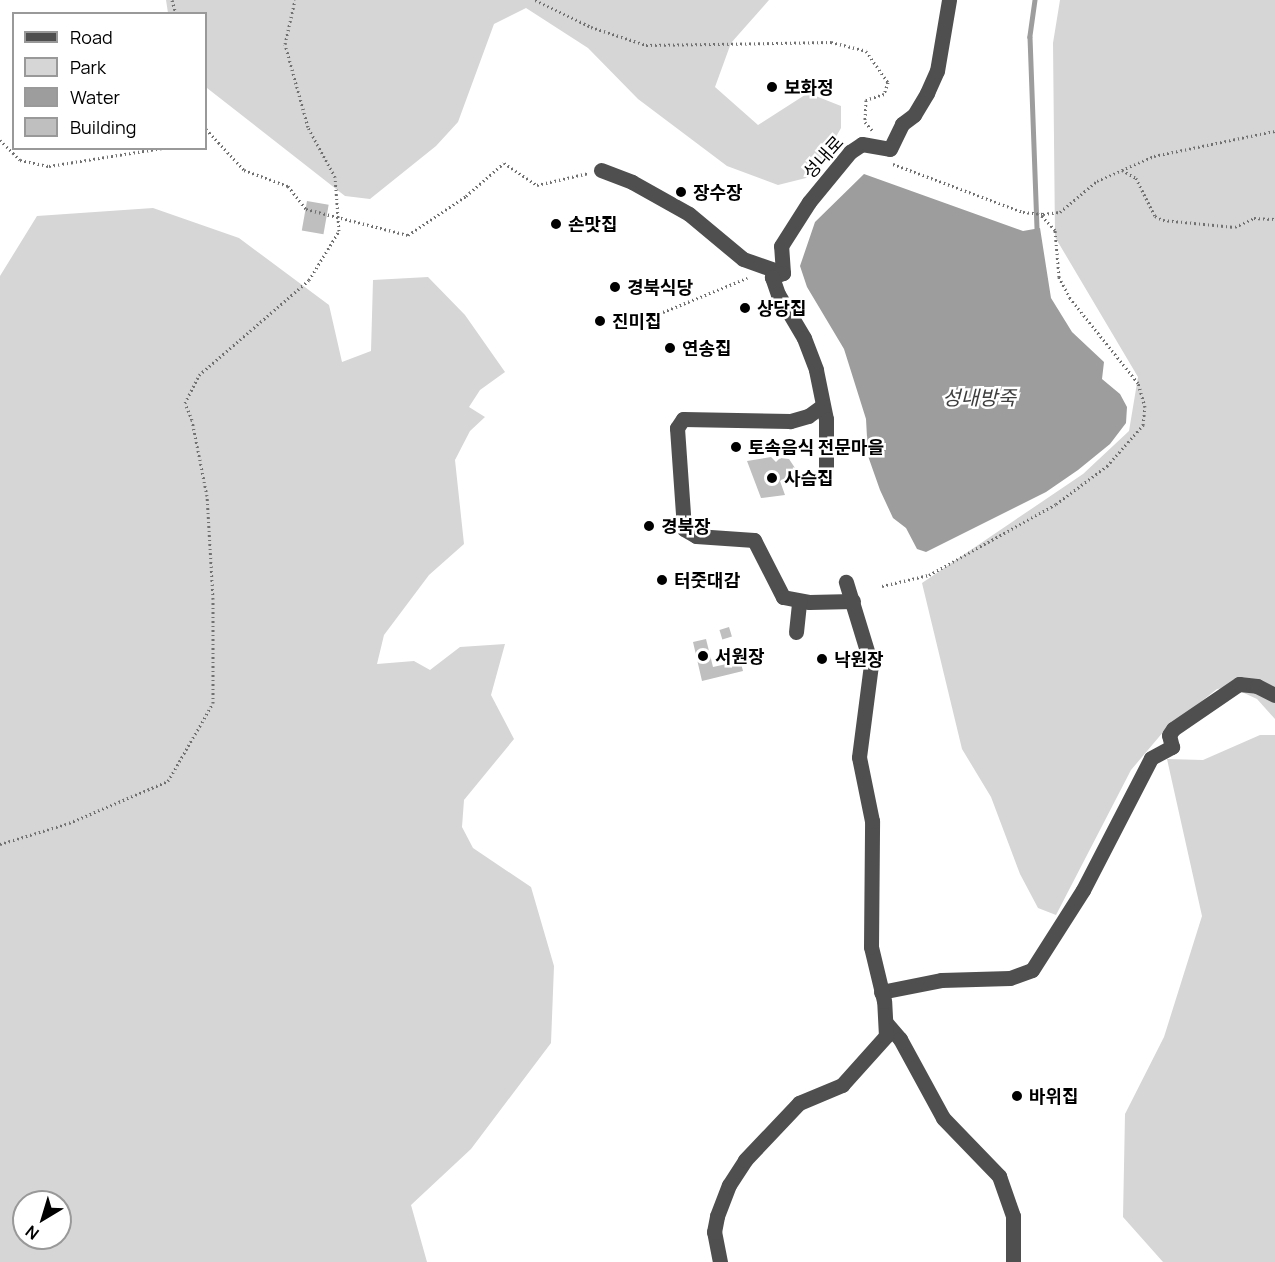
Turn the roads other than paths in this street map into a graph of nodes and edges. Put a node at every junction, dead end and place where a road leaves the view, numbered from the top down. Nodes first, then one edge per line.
1 (949, 0) edge
2 (600, 170) road end
3 (783, 273) junction
4 (822, 406) junction
5 (826, 474) dead end
6 (846, 582) dead end
7 (799, 601) junction
8 (853, 601) junction
9 (796, 632) dead end
10 (1275, 695) edge
11 (881, 992) junction
12 (887, 1024) junction
13 (720, 1262) edge
14 (1013, 1262) edge

1 - 3 street, 성내로
2 - 3 street
3 - 4 street, 성내로
4 - 5 street
4 - 7 street
6 - 8 street
7 - 8 street
7 - 9 street
8 - 11 street
10 - 11 street
11 - 12 street
12 - 13 street
12 - 14 street

